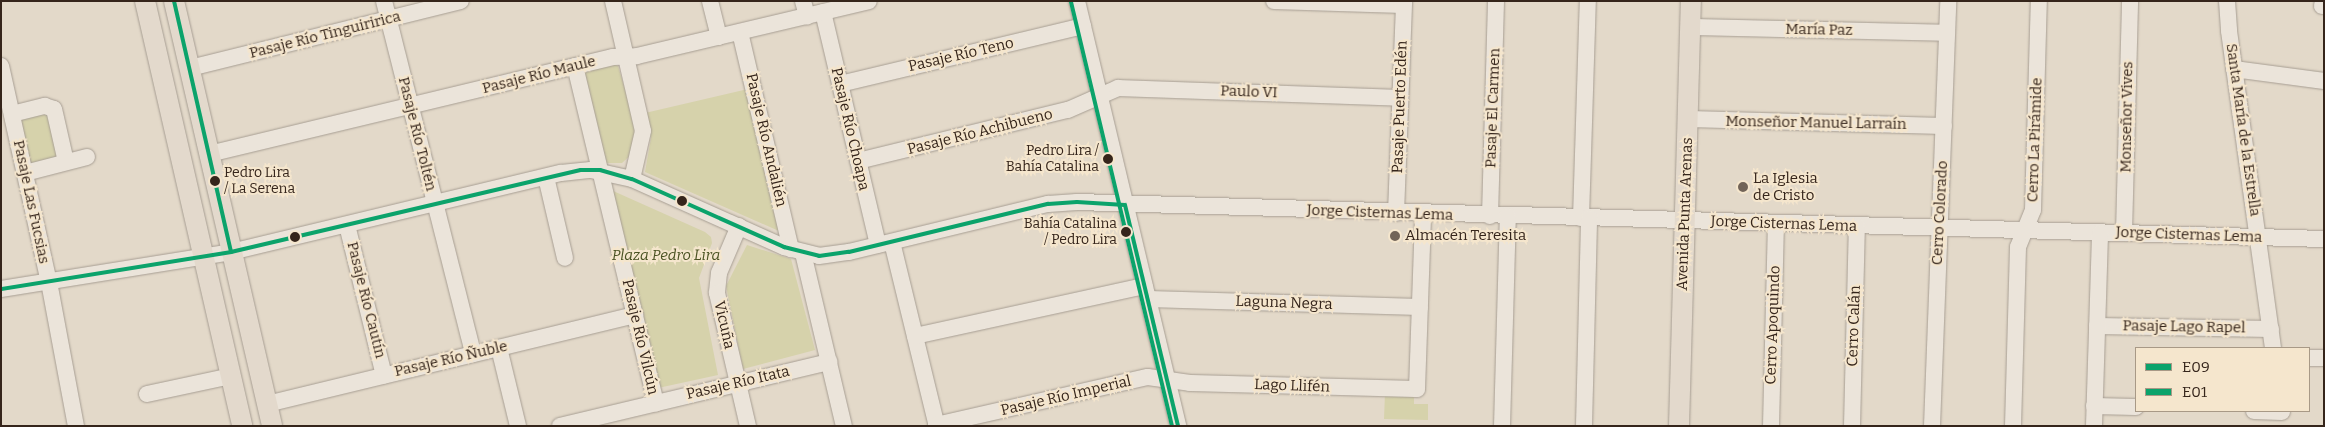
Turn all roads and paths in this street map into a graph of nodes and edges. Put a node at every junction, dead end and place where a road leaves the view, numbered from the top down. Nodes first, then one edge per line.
1 (145, 1) edge
2 (174, 1) edge
3 (384, 1) edge
4 (461, 1) edge
5 (613, 1) edge
6 (710, 1) edge
7 (869, 1) edge
8 (1077, 1) edge
9 (1274, 1) edge
10 (1496, 1) edge
11 (1588, 1) edge
12 (1691, 1) edge
13 (1948, 1) edge
14 (2039, 1) edge
15 (2130, 1) edge
16 (2227, 1) edge
17 (1403, 3) edge
18 (811, 10) edge
19 (388, 19) junction
20 (1083, 26) junction
21 (1691, 27) junction
22 (740, 32) junction
23 (1947, 33) junction
24 (719, 37) junction
25 (626, 56) junction
26 (1, 66) edge
27 (575, 66) junction
28 (190, 68) junction
29 (2234, 69) junction
30 (2324, 81) edge
31 (840, 84) junction
32 (1099, 96) junction
33 (1400, 98) junction
34 (410, 106) junction
35 (12, 114) junction
36 (1688, 119) junction
37 (1944, 126) junction
38 (209, 154) junction
39 (87, 157) dead end
40 (858, 161) junction
41 (66, 162) junction
42 (600, 170) junction
43 (25, 173) junction
44 (546, 177) junction
45 (632, 178) junction
46 (435, 204) junction
47 (1125, 205) junction
48 (1396, 213) junction
49 (1423, 214) junction
50 (1490, 216) junction
51 (1508, 216) junction
52 (1585, 218) junction
53 (1685, 221) junction
54 (1776, 224) junction
55 (347, 225) junction
56 (739, 226) junction
57 (1857, 226) junction
58 (1939, 228) junction
59 (2026, 231) junction
60 (2100, 233) junction
61 (2124, 233) junction
62 (2258, 237) junction
63 (2324, 239) edge
64 (885, 243) junction
65 (797, 251) junction
66 (231, 252) junction
67 (204, 257) junction
68 (565, 258) dead end
69 (49, 282) junction
70 (1, 289) edge
71 (1146, 292) junction
72 (1420, 307) junction
73 (635, 315) junction
74 (2097, 326) junction
75 (2271, 329) junction
76 (915, 336) junction
77 (2274, 347) edge
78 (500, 348) junction
79 (472, 354) junction
80 (2310, 358) edge
81 (2324, 358) edge
82 (829, 362) junction
83 (231, 376) junction
84 (384, 376) junction
85 (1167, 378) junction
86 (738, 383) junction
87 (147, 394) dead end
88 (656, 403) junction
89 (267, 404) junction
90 (2094, 406) junction
91 (2135, 407) edge
92 (2260, 412) edge
93 (2283, 416) edge
94 (76, 426) edge
95 (242, 426) edge
96 (272, 426) edge
97 (518, 426) edge
98 (560, 426) edge
99 (748, 426) edge
100 (844, 426) edge
101 (936, 426) edge
102 (1178, 426) edge
103 (1502, 426) edge
104 (1584, 426) edge
105 (1679, 426) edge
106 (1771, 426) edge
107 (1852, 426) edge
108 (1932, 426) edge
109 (2013, 426) edge
110 (2094, 426) edge

1 - 67 main road
2 - 28 main road
3 - 19 street, Pasaje Río Toltén
4 - 19 street, Pasaje Río Tinguiririca
5 - 25 street
6 - 24 street
7 - 18 street, Pasaje Río Maule
8 - 20 street
9 - 17 street
10 - 50 street, Pasaje El Carmen
11 - 52 street
12 - 21 main road, Avenida Punta Arenas
13 - 23 street, Cerro Colorado
14 - 59 street, Cerro La Pirámide
15 - 61 street, Monseñor Vives
16 - 29 street, Santa María de la Estrella
17 - 33 street, Pasaje Puerto Edén
18 - 22 street, Pasaje Río Maule
18 - 31 street, Pasaje Río Choapa
19 - 28 street, Pasaje Río Tinguiririca
19 - 34 street, Pasaje Río Toltén
20 - 31 street, Pasaje Río Teno
20 - 32 street
21 - 23 street, María Paz
21 - 36 main road, Avenida Punta Arenas
22 - 24 street, Pasaje Río Maule
22 - 65 street, Pasaje Río Andalién
23 - 37 street, Cerro Colorado
24 - 25 street, Pasaje Río Maule
25 - 27 street, Pasaje Río Maule
25 - 45 street
26 - 35 street, Pasaje Las Fucsias
27 - 34 street, Pasaje Río Maule
27 - 42 street, Pasaje Río Vilcún
28 - 38 main road
29 - 30 street
29 - 62 street, Santa María de la Estrella
31 - 40 street, Pasaje Río Choapa
32 - 33 street, Paulo VI
32 - 40 street, Pasaje Río Achibueno
32 - 47 street
33 - 48 street, Pasaje Puerto Edén
34 - 38 street, Pasaje Río Maule
34 - 46 street, Pasaje Río Toltén
35 - 41 street
35 - 43 street, Pasaje Las Fucsias
36 - 37 street, Monseñor Manuel Larraín
36 - 53 main road, Avenida Punta Arenas
37 - 58 street, Cerro Colorado
38 - 66 main road
39 - 41 street
40 - 64 street, Pasaje Río Choapa
41 - 43 street
42 - 44 street, Jorge Cisternas Lema
42 - 45 street, Jorge Cisternas Lema
42 - 73 street, Pasaje Río Vilcún
43 - 69 street, Pasaje Las Fucsias
44 - 46 street, Jorge Cisternas Lema
44 - 68 street
45 - 56 street, Jorge Cisternas Lema
46 - 55 street, Jorge Cisternas Lema
46 - 79 street, Pasaje Río Toltén
47 - 48 street, Jorge Cisternas Lema
47 - 64 street, Jorge Cisternas Lema
47 - 71 street
48 - 49 street, Jorge Cisternas Lema
49 - 50 street, Jorge Cisternas Lema
49 - 72 street
50 - 51 street, Jorge Cisternas Lema
51 - 52 street, Jorge Cisternas Lema
51 - 103 street
52 - 53 street, Jorge Cisternas Lema
52 - 104 street
53 - 54 street, Jorge Cisternas Lema
53 - 105 main road, Avenida Punta Arenas
54 - 57 street, Jorge Cisternas Lema
54 - 106 street, Cerro Apoquindo
55 - 66 street, Jorge Cisternas Lema
55 - 84 street, Pasaje Río Cautín
56 - 65 street, Jorge Cisternas Lema
56 - 86 street, Vicuña
57 - 58 street, Jorge Cisternas Lema
57 - 107 street, Cerro Calán
58 - 59 street, Jorge Cisternas Lema
58 - 108 street, Cerro Colorado
59 - 60 street, Jorge Cisternas Lema
59 - 109 street, Cerro La Pirámide
60 - 61 street, Jorge Cisternas Lema
60 - 74 street
61 - 62 street, Jorge Cisternas Lema
62 - 63 street, Jorge Cisternas Lema
62 - 75 street, Santa María de la Estrella
64 - 65 street, Jorge Cisternas Lema
64 - 76 street, Pasaje Río Choapa
65 - 82 street, Pasaje Río Andalién
66 - 67 street, Jorge Cisternas Lema
66 - 89 main road
67 - 69 street, Jorge Cisternas Lema
67 - 83 main road
69 - 70 street, Jorge Cisternas Lema
69 - 94 street, Pasaje Las Fucsias
71 - 72 street, Laguna Negra
71 - 76 street
71 - 85 street
72 - 85 street, Lago Llifén
73 - 78 street, Pasaje Río Ñuble
73 - 88 street, Pasaje Río Vilcún
74 - 75 street, Pasaje Lago Rapel
74 - 90 street
75 - 77 street, Santa María de la Estrella
76 - 101 street, Pasaje Río Choapa
78 - 79 street, Pasaje Río Ñuble
78 - 97 street
79 - 84 street, Pasaje Río Ñuble
80 - 81 street
82 - 86 street, Pasaje Río Itata
82 - 100 street, Pasaje Río Andalién
83 - 87 street
83 - 95 main road
84 - 89 street, Pasaje Río Ñuble
85 - 101 street, Pasaje Río Imperial
85 - 102 street
86 - 88 street, Pasaje Río Itata
86 - 99 street, Vicuña
88 - 98 street, Pasaje Río Itata
89 - 96 main road
90 - 91 street
90 - 110 street
92 - 93 street

